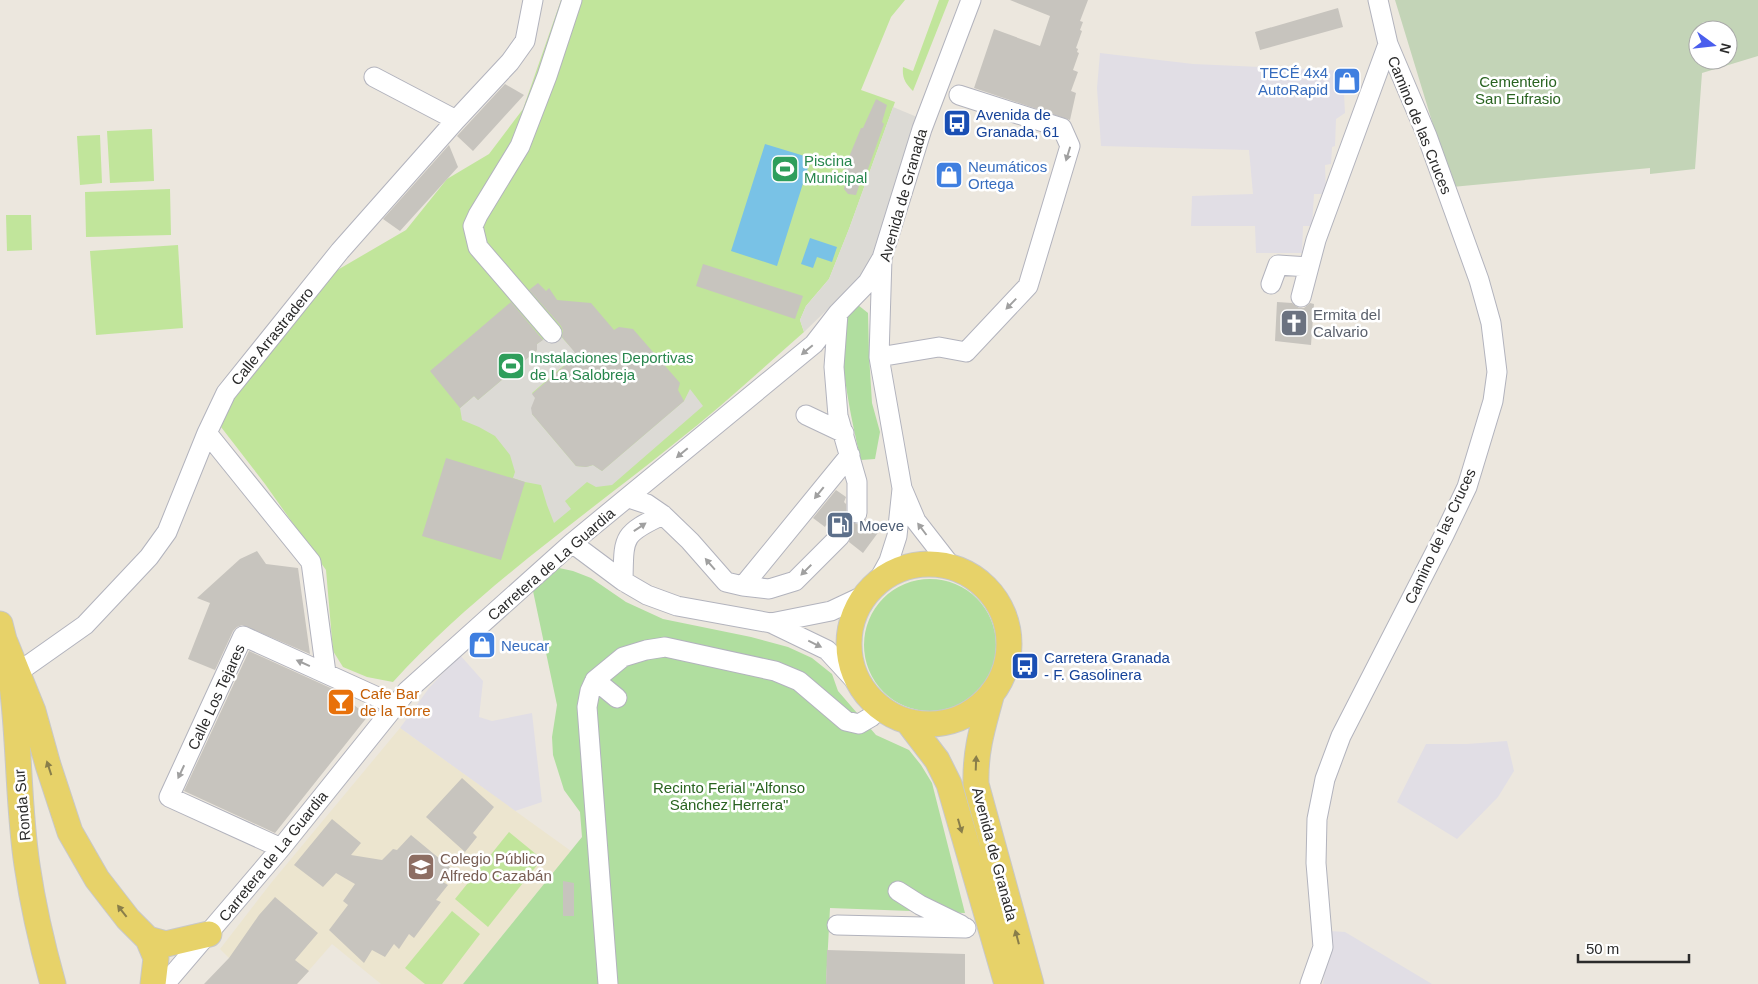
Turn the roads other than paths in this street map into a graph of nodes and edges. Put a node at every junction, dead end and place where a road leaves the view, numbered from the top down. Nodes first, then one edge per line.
1 (533, 0) edge
2 (572, 0) edge
3 (972, 0) edge
4 (1378, 0) edge
5 (1388, 44) junction
6 (374, 77) dead end
7 (959, 95) dead end
8 (456, 120) junction
9 (882, 258) junction
10 (1309, 267) junction
11 (1271, 284) dead end
12 (1301, 297) dead end
13 (838, 313) junction
14 (552, 333) dead end
15 (879, 357) junction
16 (806, 415) dead end
17 (207, 433) junction
18 (844, 433) junction
19 (850, 455) junction
20 (902, 488) junction
21 (629, 498) junction
22 (857, 513) tunnel mouth
23 (663, 515) junction
24 (840, 536) tunnel mouth
25 (572, 543) junction
26 (951, 566) junction
27 (623, 581) junction
28 (743, 586) junction
29 (872, 588) junction
30 (771, 623) junction
31 (2, 633) edge
32 (18, 673) junction
33 (326, 673) junction
34 (595, 680) junction
35 (860, 686) junction
36 (992, 693) junction
37 (617, 698) dead end
38 (395, 705) junction
39 (880, 708) junction
40 (0, 718) edge
41 (908, 722) junction
42 (281, 848) junction
43 (898, 891) dead end
44 (837, 925) dead end
45 (977, 926) junction
46 (209, 934) junction
47 (148, 939) junction
48 (165, 983) edge
49 (54, 984) edge
50 (608, 984) edge
51 (1007, 984) edge
52 (1031, 984) edge
53 (1310, 984) edge

1 - 8 street, Calle Arrastradero
2 - 14 street
3 - 9 street, Avenida de Granada
4 - 5 street, Camino de las Cruces
5 - 10 street
5 - 53 street, Camino de las Cruces
6 - 8 street
7 -> 15 street
8 - 17 street, Calle Arrastradero
9 - 13 street, Carretera de La Guardia
9 - 15 street, Avenida de Granada
10 - 11 street
10 - 12 street
13 - 18 street
13 -> 21 street, Carretera de La Guardia
15 - 20 street, Avenida de Granada
16 - 18 street
17 - 32 street, Calle Arrastradero
17 - 33 street
18 - 19 street
19 - 22 street
19 -> 28 street
26 -> 20 street, Avenida de Granada
20 - 29 street, Avenida de Granada
21 - 23 street
21 - 25 street, Carretera de La Guardia
27 -> 23 street
28 -> 23 street
24 -> 28 street
25 - 27 street
25 - 38 street, Carretera de La Guardia
26 - 29 main road
26 - 36 main road
27 - 30 street
29 - 30 street
29 - 35 main road
30 -> 35 street
31 - 32 main road
31 - 40 main road
31 - 49 main road, Ronda Sur
47 -> 32 main road
33 - 38 street, Calle Los Tejares
33 -> 42 street, Calle Los Tejares
34 - 37 street
34 - 39 street
34 - 50 street
35 - 39 main road
36 - 41 main road
52 -> 36 main road, Avenida de Granada
38 - 42 street, Carretera de La Guardia
39 - 41 main road
41 -> 45 main road, Avenida de Granada
42 - 46 street, Carretera de La Guardia
43 - 45 street
44 - 45 street
45 - 51 main road, Avenida de Granada
46 - 47 main road
46 - 48 street, Carretera de La Guardia
47 - 48 main road

